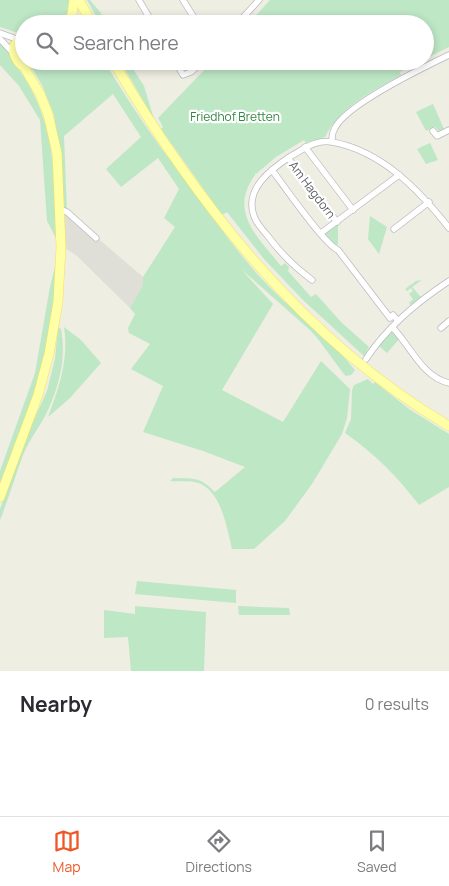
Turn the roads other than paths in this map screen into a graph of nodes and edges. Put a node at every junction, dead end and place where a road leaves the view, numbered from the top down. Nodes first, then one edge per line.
1 (74, 0) edge
2 (80, 0) edge
3 (139, 0) edge
4 (183, 0) edge
5 (259, 0) edge
6 (72, 15) edge
7 (87, 15) edge
8 (148, 15) edge
9 (192, 15) edge
10 (245, 15) edge
11 (0, 33) edge
12 (15, 38) edge
13 (0, 39) edge
14 (15, 45) edge
15 (14, 54) joint
16 (449, 55) edge
17 (434, 63) edge
18 (119, 70) edge
19 (180, 70) edge
20 (193, 70) edge
21 (420, 70) edge
22 (27, 72) edge
23 (449, 130) edge
24 (433, 131) dead end
25 (332, 141) junction
26 (305, 147) junction
27 (288, 158) junction
28 (272, 170) junction
29 (399, 175) junction
30 (429, 202) junction
31 (60, 208) junction
32 (353, 210) junction
33 (337, 222) junction
34 (449, 228) edge
35 (394, 229) dead end
36 (321, 233) junction
37 (96, 238) dead end
38 (312, 280) dead end
39 (449, 281) edge
40 (398, 321) junction
41 (449, 321) edge
42 (392, 326) junction
43 (441, 328) dead end
44 (366, 359) dead end
45 (449, 384) edge
46 (449, 426) edge
47 (0, 497) edge

1 - 6 main road
2 - 7 main road
3 - 8 street
4 - 9 street
5 - 10 street
11 - 12 street
13 - 15 street
14 - 15 main road
16 - 17 street
18 - 46 main road
19 - 20 street
21 - 25 street
22 - 31 main road
23 - 24 street
25 - 26 street, Am Hagdorn
25 - 29 street
26 - 27 street, Am Hagdorn
26 - 32 street, Am Hagdorn
27 - 28 street, Am Hagdorn
27 - 33 street, Am Hagdorn
28 - 36 street, Am Hagdorn
28 - 38 street, Am Hagdorn
29 - 30 street
29 - 32 street, Am Hagdorn
30 - 34 street
30 - 35 street
31 - 37 street
31 - 47 main road
32 - 33 street, Am Hagdorn
33 - 36 street, Am Hagdorn
36 - 40 street
39 - 40 street
40 - 42 street
41 - 43 street
42 - 44 street
42 - 45 street

